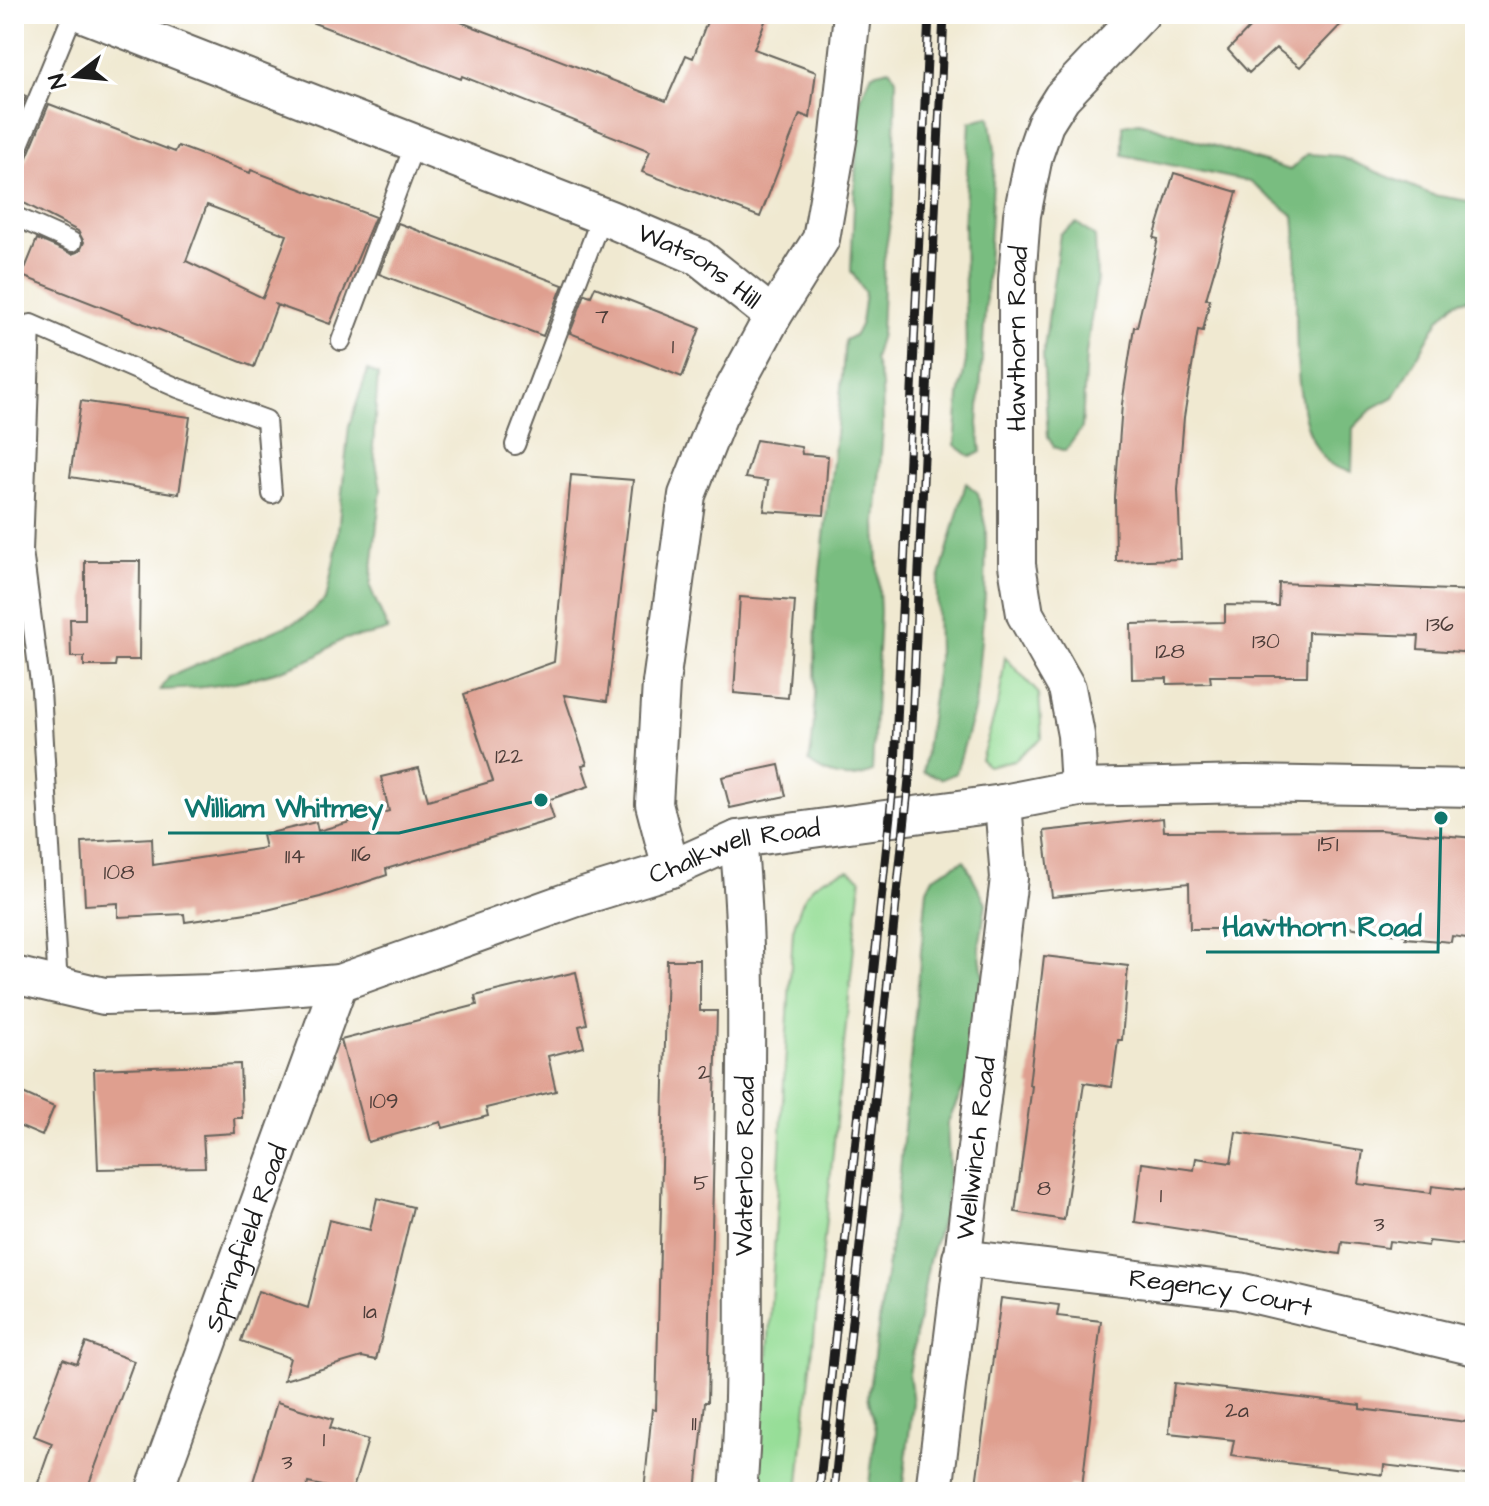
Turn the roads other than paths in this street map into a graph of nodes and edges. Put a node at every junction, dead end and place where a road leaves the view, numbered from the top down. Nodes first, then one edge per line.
1 (73, 14) edge
2 (84, 14) edge
3 (852, 14) edge
4 (1141, 14) edge
5 (415, 143) junction
6 (14, 157) edge
7 (602, 215) junction
8 (14, 216) edge
9 (72, 242) dead end
10 (773, 316) junction
11 (341, 341) dead end
12 (515, 445) dead end
13 (272, 494) dead end
14 (19, 551) edge
15 (1079, 788) junction
16 (1475, 788) edge
17 (1003, 803) junction
18 (738, 839) junction
19 (671, 869) junction
20 (14, 975) edge
21 (339, 983) junction
22 (58, 987) junction
23 (961, 1258) junction
24 (1475, 1347) edge
25 (154, 1492) edge
26 (738, 1492) edge
27 (934, 1492) edge

1 - 6 lane
2 - 5 street, Watsons Hill
3 - 10 street
4 - 15 street, Hawthorn Road
5 - 7 street, Watsons Hill
5 - 11 lane
7 - 10 street, Watsons Hill
7 - 12 lane
8 - 9 lane
10 - 19 street, Watsons Hill
13 - 14 lane
14 - 22 lane
15 - 16 street, Chalkwell Road
15 - 17 street, Chalkwell Road
17 - 18 street, Chalkwell Road
17 - 23 street, Wellwinch Road
18 - 19 street, Chalkwell Road
18 - 26 street, Waterloo Road
19 - 21 street, Chalkwell Road
20 - 22 street, Chalkwell Road
21 - 22 street, Chalkwell Road
21 - 25 street, Springfield Road
23 - 24 street, Regency Court
23 - 27 street, Wellwinch Road

